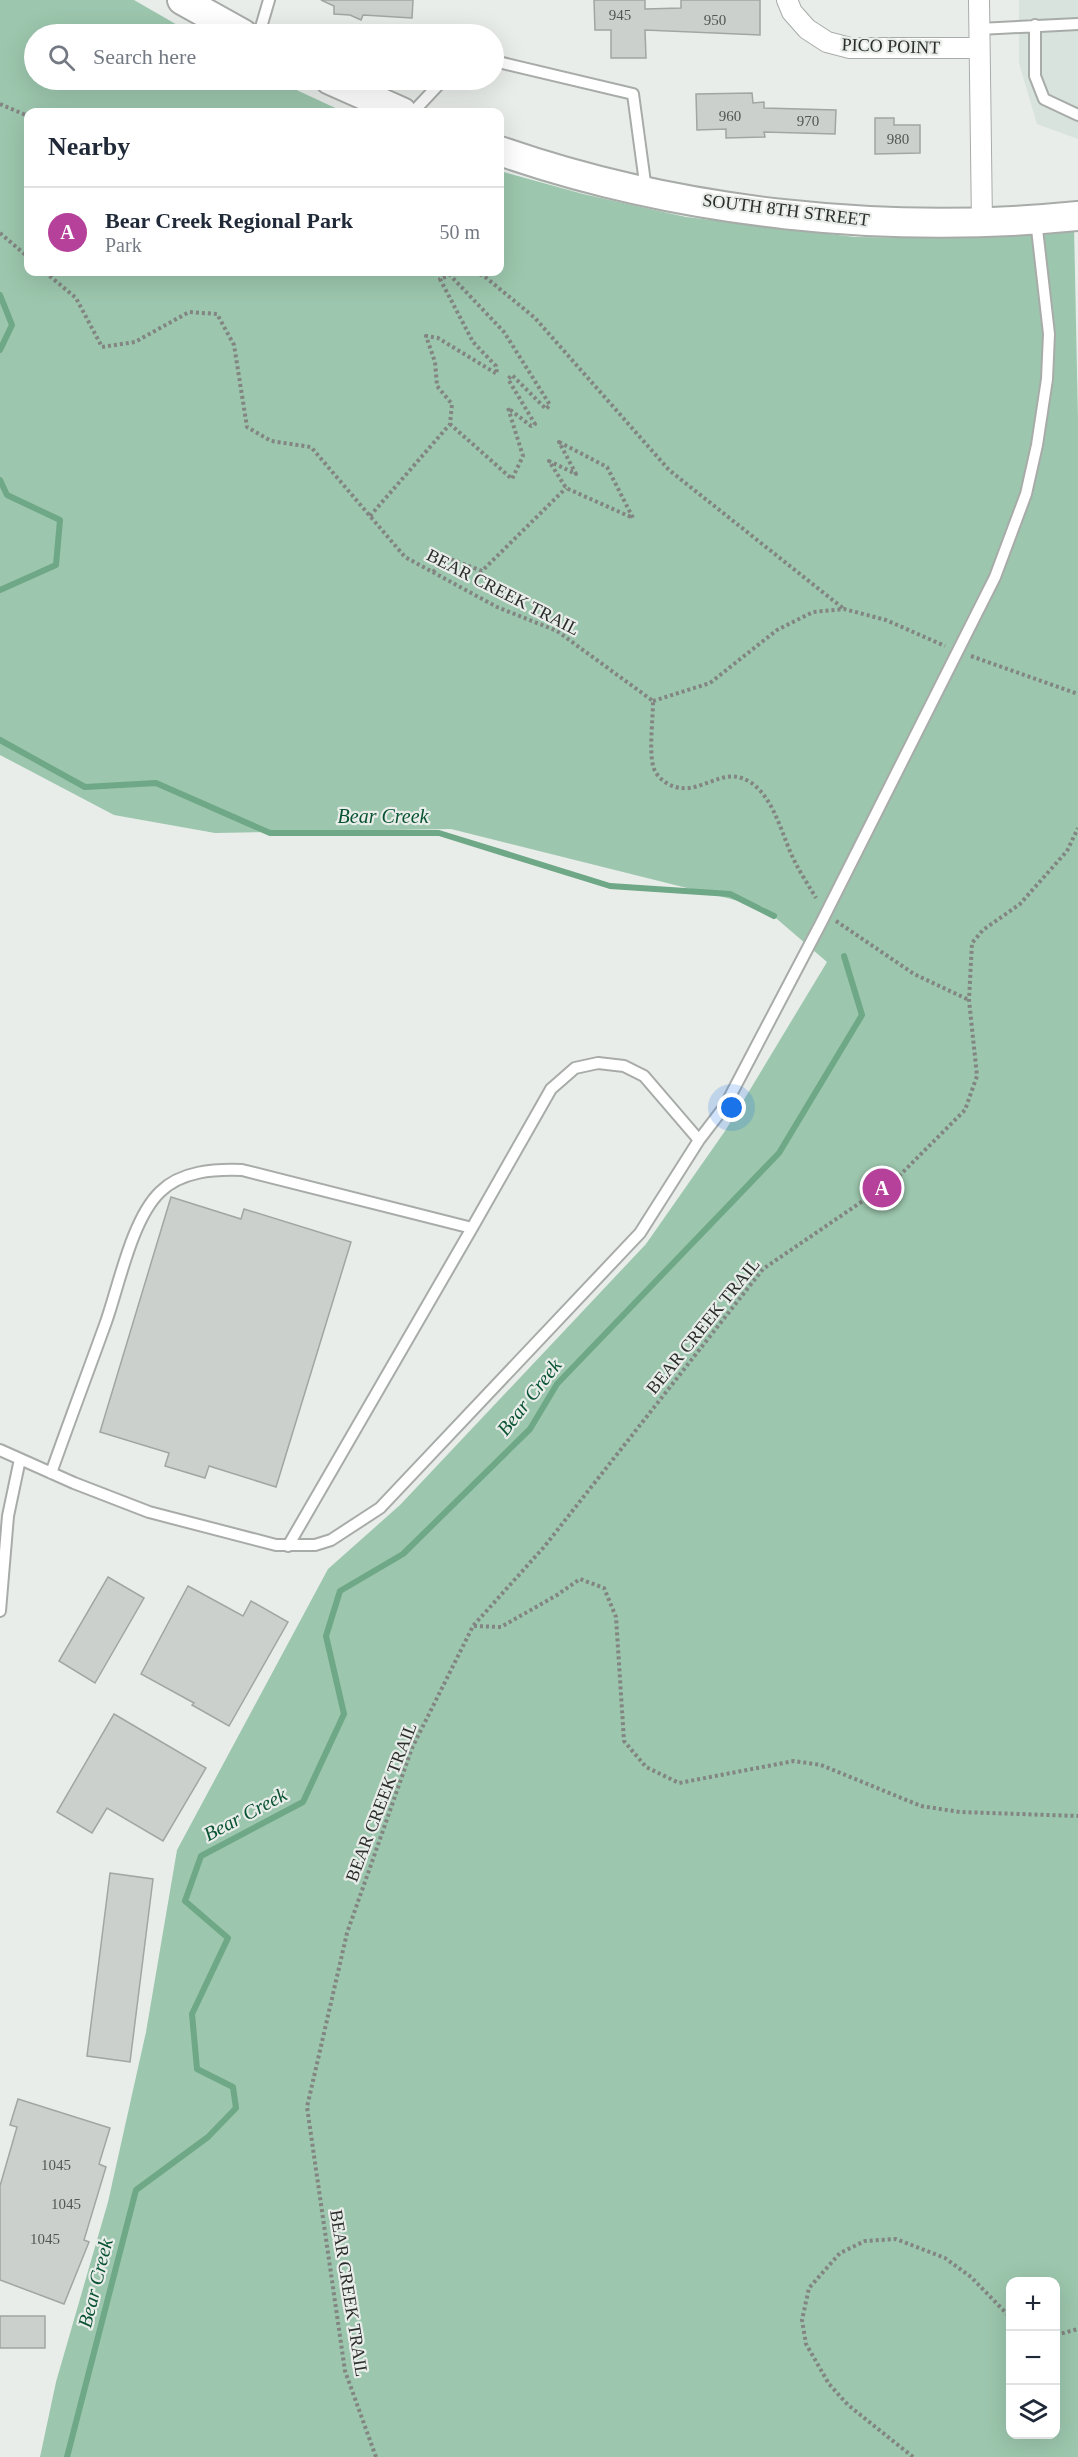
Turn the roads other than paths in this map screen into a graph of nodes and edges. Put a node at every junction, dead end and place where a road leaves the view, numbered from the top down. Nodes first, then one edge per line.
1 (182, 0) edge
2 (269, 0) edge
3 (786, 0) edge
4 (979, 0) edge
5 (225, 24) edge
6 (262, 24) edge
7 (1078, 24) edge
8 (1035, 25) junction
9 (980, 39) junction
10 (504, 63) edge
11 (352, 90) edge
12 (434, 90) edge
13 (393, 108) edge
14 (417, 108) edge
15 (1078, 115) edge
16 (504, 153) edge
17 (646, 191) junction
18 (1078, 216) edge
19 (1036, 220) junction
20 (982, 224) junction
21 (699, 1140) junction
22 (472, 1228) junction
23 (0, 1450) edge
24 (20, 1459) junction
25 (51, 1473) junction
26 (288, 1546) junction
27 (0, 1611) edge

1 - 5 main road
2 - 6 lane
3 - 9 street, PICO POINT
4 - 9 street
7 - 8 lane
8 - 9 lane
8 - 15 lane
9 - 20 street
10 - 17 lane
11 - 13 main road
12 - 14 lane
16 - 17 main road, SOUTH 8TH STREET
17 - 20 main road, SOUTH 8TH STREET
18 - 19 main road, SOUTH 8TH STREET
19 - 20 main road, SOUTH 8TH STREET
19 - 21 lane
21 - 22 lane
21 - 26 lane
22 - 25 lane
22 - 26 lane
23 - 24 lane
24 - 25 lane
24 - 27 lane
25 - 26 lane

